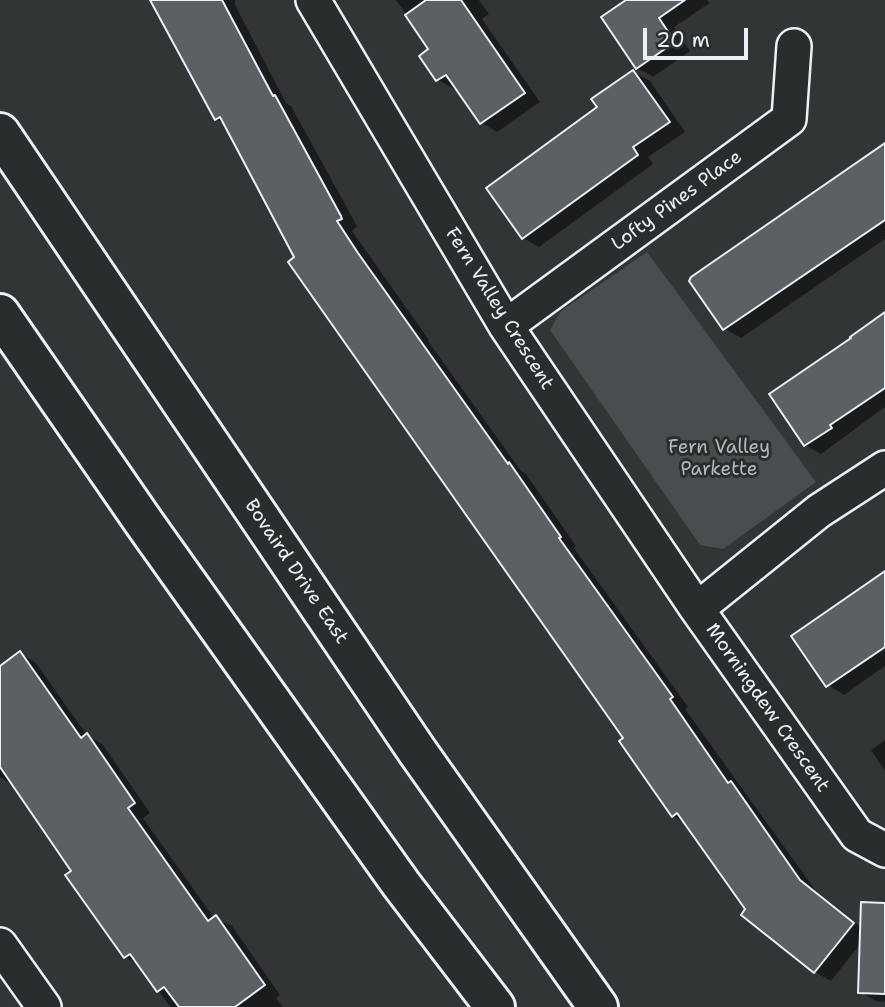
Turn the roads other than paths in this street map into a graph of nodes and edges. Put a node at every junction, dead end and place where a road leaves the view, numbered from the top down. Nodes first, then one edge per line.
1 (313, 0) edge
2 (794, 46) dead end
3 (0, 133) edge
4 (0, 314) edge
5 (506, 326) junction
6 (885, 468) edge
7 (697, 609) junction
8 (885, 850) edge
9 (0, 946) edge
10 (44, 1007) edge
11 (495, 1007) edge
12 (598, 1007) edge

1 - 5 street, Fern Valley Crescent
2 - 5 street, Lofty Pines Place
3 - 12 main road, Bovaird Drive East
4 - 11 main road
5 - 7 street, Fern Valley Crescent
6 - 7 street, Morningdew Crescent
7 - 8 street, Morningdew Crescent
9 - 10 street

